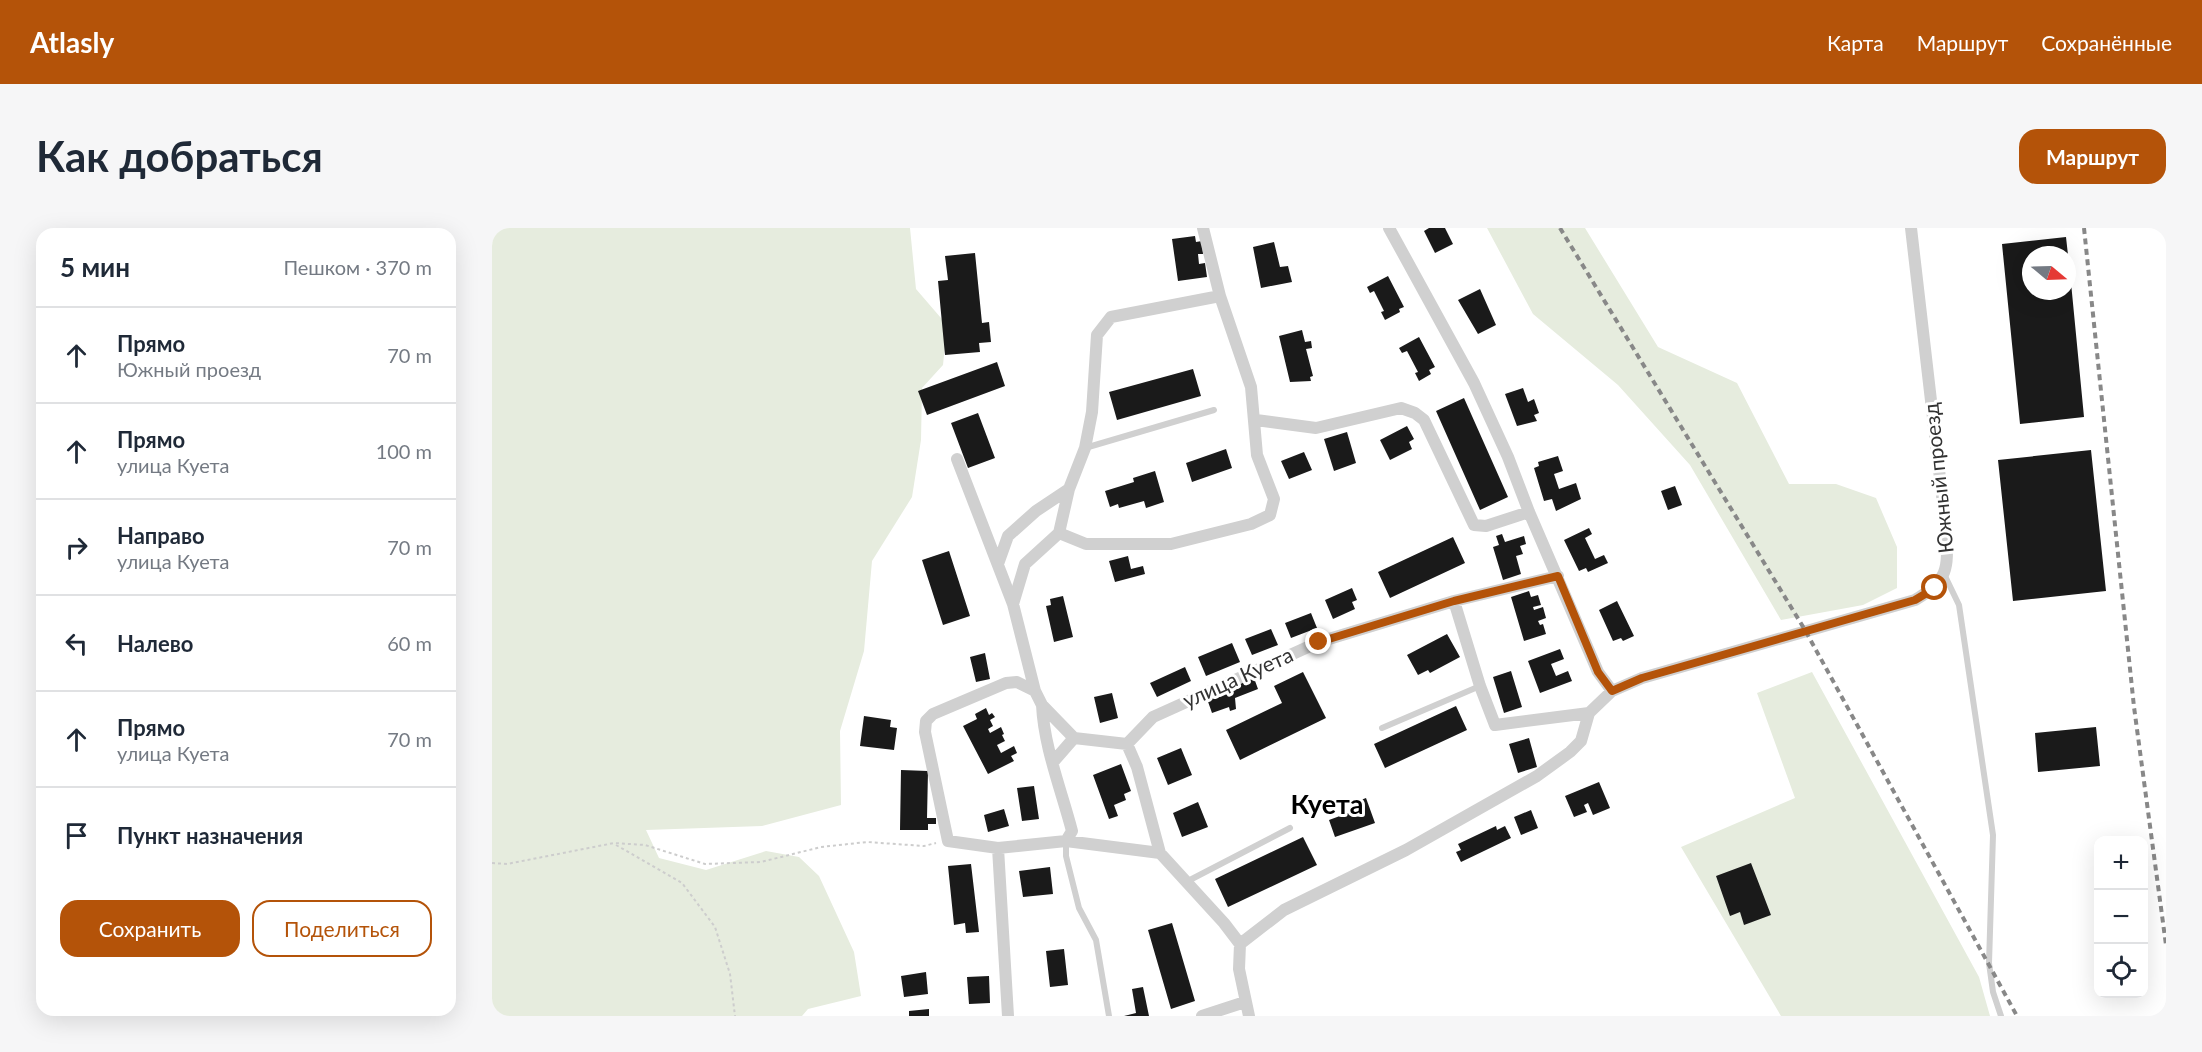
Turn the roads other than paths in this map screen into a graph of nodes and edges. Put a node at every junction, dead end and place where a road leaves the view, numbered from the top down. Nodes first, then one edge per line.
1 (1203, 228) edge
2 (1389, 228) edge
3 (1911, 228) edge
4 (1220, 296) junction
5 (1214, 410) dead end
6 (1256, 420) junction
7 (1085, 448) junction
8 (957, 459) dead end
9 (1069, 489) junction
10 (1529, 512) junction
11 (1059, 533) junction
12 (998, 564) junction
13 (1558, 576) junction
14 (1945, 576) junction
15 (1454, 601) junction
16 (1013, 604) junction
17 (1480, 686) junction
18 (1035, 691) junction
19 (1612, 691) junction
20 (1042, 705) junction
21 (1589, 713) junction
22 (1382, 728) dead end
23 (1074, 738) junction
24 (1127, 744) junction
25 (1054, 760) junction
26 (1290, 828) dead end
27 (1066, 841) junction
28 (998, 848) junction
29 (1160, 853) junction
30 (1186, 882) junction
31 (1240, 944) junction
32 (1245, 1002) junction
33 (1008, 1016) edge
34 (1109, 1016) edge
35 (1202, 1016) edge
36 (1249, 1016) edge
37 (2001, 1016) edge

1 - 4 street
2 - 10 street
3 - 14 street, Южный проезд
4 - 6 street
4 - 7 street
5 - 7 lane
6 - 10 street
6 - 11 street
7 - 9 street
8 - 12 street
9 - 11 street
9 - 12 street
10 - 13 street
11 - 16 street
12 - 16 street
13 - 15 street, улица Куета
13 - 19 street
14 - 19 street, Южный проезд
14 - 37 lane
15 - 17 street
15 - 24 street, улица Куета
16 - 18 street
17 - 21 street
17 - 22 lane
18 - 20 street
18 - 28 street
19 - 21 street
20 - 23 street
20 - 25 street
21 - 31 street
23 - 24 street
23 - 25 street
24 - 29 street
25 - 27 street
26 - 30 lane
27 - 28 street
27 - 29 street
27 - 34 lane
28 - 33 street
29 - 30 street
30 - 31 street
31 - 32 street
32 - 35 street
32 - 36 street

